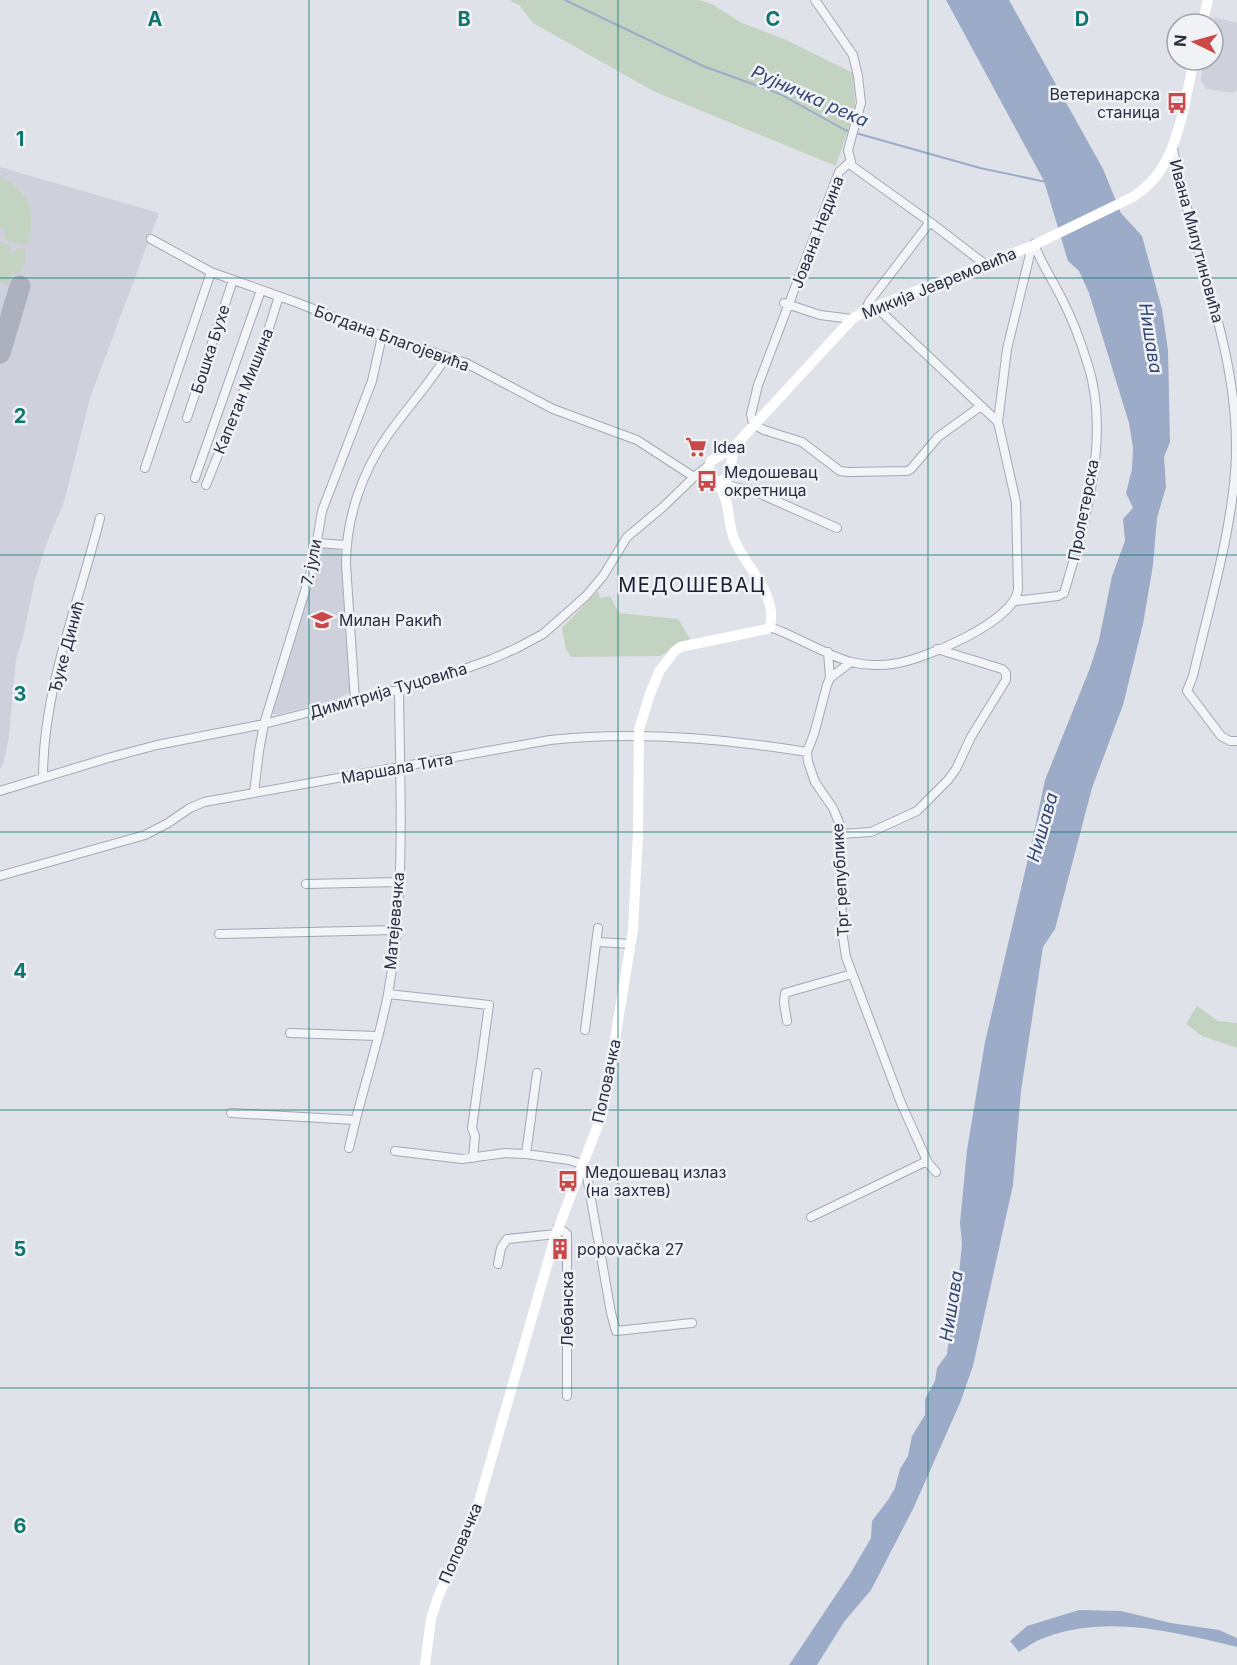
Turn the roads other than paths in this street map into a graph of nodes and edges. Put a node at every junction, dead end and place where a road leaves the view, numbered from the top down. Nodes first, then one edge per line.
1 (815, 0) edge
2 (1191, 72) edge
3 (1173, 144) junction
4 (850, 162) junction
5 (1159, 173) junction
6 (1178, 175) junction
7 (930, 222) junction
8 (1053, 235) joint
9 (151, 239) dead end
10 (1033, 245) junction
11 (986, 265) junction
12 (211, 272) junction
13 (233, 280) junction
14 (261, 290) junction
15 (279, 296) junction
16 (786, 304) junction
17 (870, 308) junction
18 (852, 320) junction
19 (382, 336) junction
20 (446, 357) junction
21 (981, 406) junction
22 (187, 418) dead end
23 (998, 422) junction
24 (753, 424) junction
25 (734, 447) junction
26 (718, 458) junction
27 (731, 466) junction
28 (145, 468) dead end
29 (195, 478) dead end
30 (713, 479) junction
31 (206, 485) dead end
32 (100, 518) dead end
33 (837, 528) dead end
34 (317, 543) junction
35 (346, 545) junction
36 (1015, 601) junction
37 (771, 627) junction
38 (937, 649) junction
39 (828, 652) junction
40 (851, 662) junction
41 (830, 678) junction
42 (399, 689) junction
43 (355, 701) junction
44 (264, 724) junction
45 (638, 736) junction
46 (1237, 741) edge
47 (807, 752) junction
48 (400, 768) junction
49 (43, 777) junction
50 (0, 791) edge
51 (254, 793) junction
52 (840, 834) junction
53 (0, 876) edge
54 (399, 882) junction
55 (306, 884) dead end
56 (598, 928) dead end
57 (395, 930) junction
58 (219, 934) dead end
59 (598, 942) junction
60 (632, 944) junction
61 (852, 974) junction
62 (388, 994) junction
63 (787, 1021) dead end
64 (585, 1030) dead end
65 (290, 1032) dead end
66 (377, 1036) junction
67 (537, 1073) dead end
68 (231, 1113) dead end
69 (355, 1120) junction
70 (349, 1148) dead end
71 (395, 1151) dead end
72 (526, 1154) junction
73 (473, 1158) junction
74 (927, 1161) junction
75 (582, 1164) junction
76 (936, 1172) dead end
77 (812, 1217) dead end
78 (557, 1231) junction
79 (498, 1264) dead end
80 (692, 1323) dead end
81 (567, 1396) dead end
82 (425, 1665) edge

1 - 4 street
2 - 3 street, Ивана Милутиновића
3 - 5 street, Ивана Милутиновића
3 - 6 street, Ивана Милутиновића
4 - 7 street
4 - 16 street, Јована Недина
5 - 6 street
5 - 8 street, Ивана Милутиновића
6 - 46 street, Ивана Милутиновића
7 - 11 street
7 - 17 street
8 - 10 street, Микија Јевремовића
9 - 12 street, Богдана Благојевића
10 - 11 street, Микија Јевремовића
10 - 23 street
10 - 36 street, Пролетерска
11 - 17 street, Микија Јевремовића
12 - 13 street, Богдана Благојевића
12 - 28 street
13 - 14 street, Богдана Благојевића
13 - 22 street, Бошка Бухе
14 - 15 street, Богдана Благојевића
14 - 29 street
15 - 19 street, Богдана Благојевића
15 - 31 street, Капетан Мишина
16 - 18 street, Јована Недина
16 - 24 street, Јована Недина
17 - 18 street, Микија Јевремовића
17 - 21 street
18 - 24 street, Микија Јевремовића
19 - 20 street, Богдана Благојевића
19 - 34 street, 7. јули
20 - 30 street, Богдана Благојевића
20 - 35 street
21 - 23 street
21 - 24 street
23 - 36 street
24 - 25 street, Микија Јевремовића
25 - 26 street, Микија Јевремовића
25 - 27 street
26 - 27 street
26 - 30 street, Микија Јевремовића
27 - 30 street
30 - 33 street, Богдана Благојевића
30 - 37 street
30 - 42 street, Димитрија Туцовића
32 - 49 street, Ђуке Динић
34 - 35 street
34 - 44 street, 7. јули
35 - 43 street
36 - 38 street
37 - 39 street
37 - 45 street, Поповачка
38 - 40 street
38 - 52 street
39 - 40 street
39 - 41 street
40 - 41 street
41 - 47 street
42 - 43 street, Димитрија Туцовића
42 - 48 street, Матејевачка
43 - 44 street, Димитрија Туцовића
44 - 49 street, Димитрија Туцовића
44 - 51 street, 7. јули
45 - 47 street, Маршала Тита
45 - 48 street, Маршала Тита
45 - 60 street, Поповачка
47 - 52 street, Трг републике
48 - 51 street, Маршала Тита
48 - 54 street, Матејевачка
49 - 50 street, Димитрија Туцовића
51 - 53 street, Маршала Тита
52 - 61 street, Трг републике
54 - 55 street
54 - 57 street, Матејевачка
56 - 59 street
57 - 58 street
57 - 62 street, Матејевачка
59 - 60 street
59 - 64 street
60 - 75 street, Поповачка
61 - 63 street
61 - 74 street, Трг републике
62 - 66 street, Матејевачка
62 - 73 street
65 - 66 street
66 - 69 street, Матејевачка
67 - 72 street
68 - 69 street
69 - 70 street, Матејевачка
71 - 73 street
72 - 73 street
72 - 75 street
74 - 76 street, Трг републике
74 - 77 street
75 - 78 street, Поповачка
75 - 80 street
78 - 79 street
78 - 81 street, Лебанска
78 - 82 street, Поповачка

